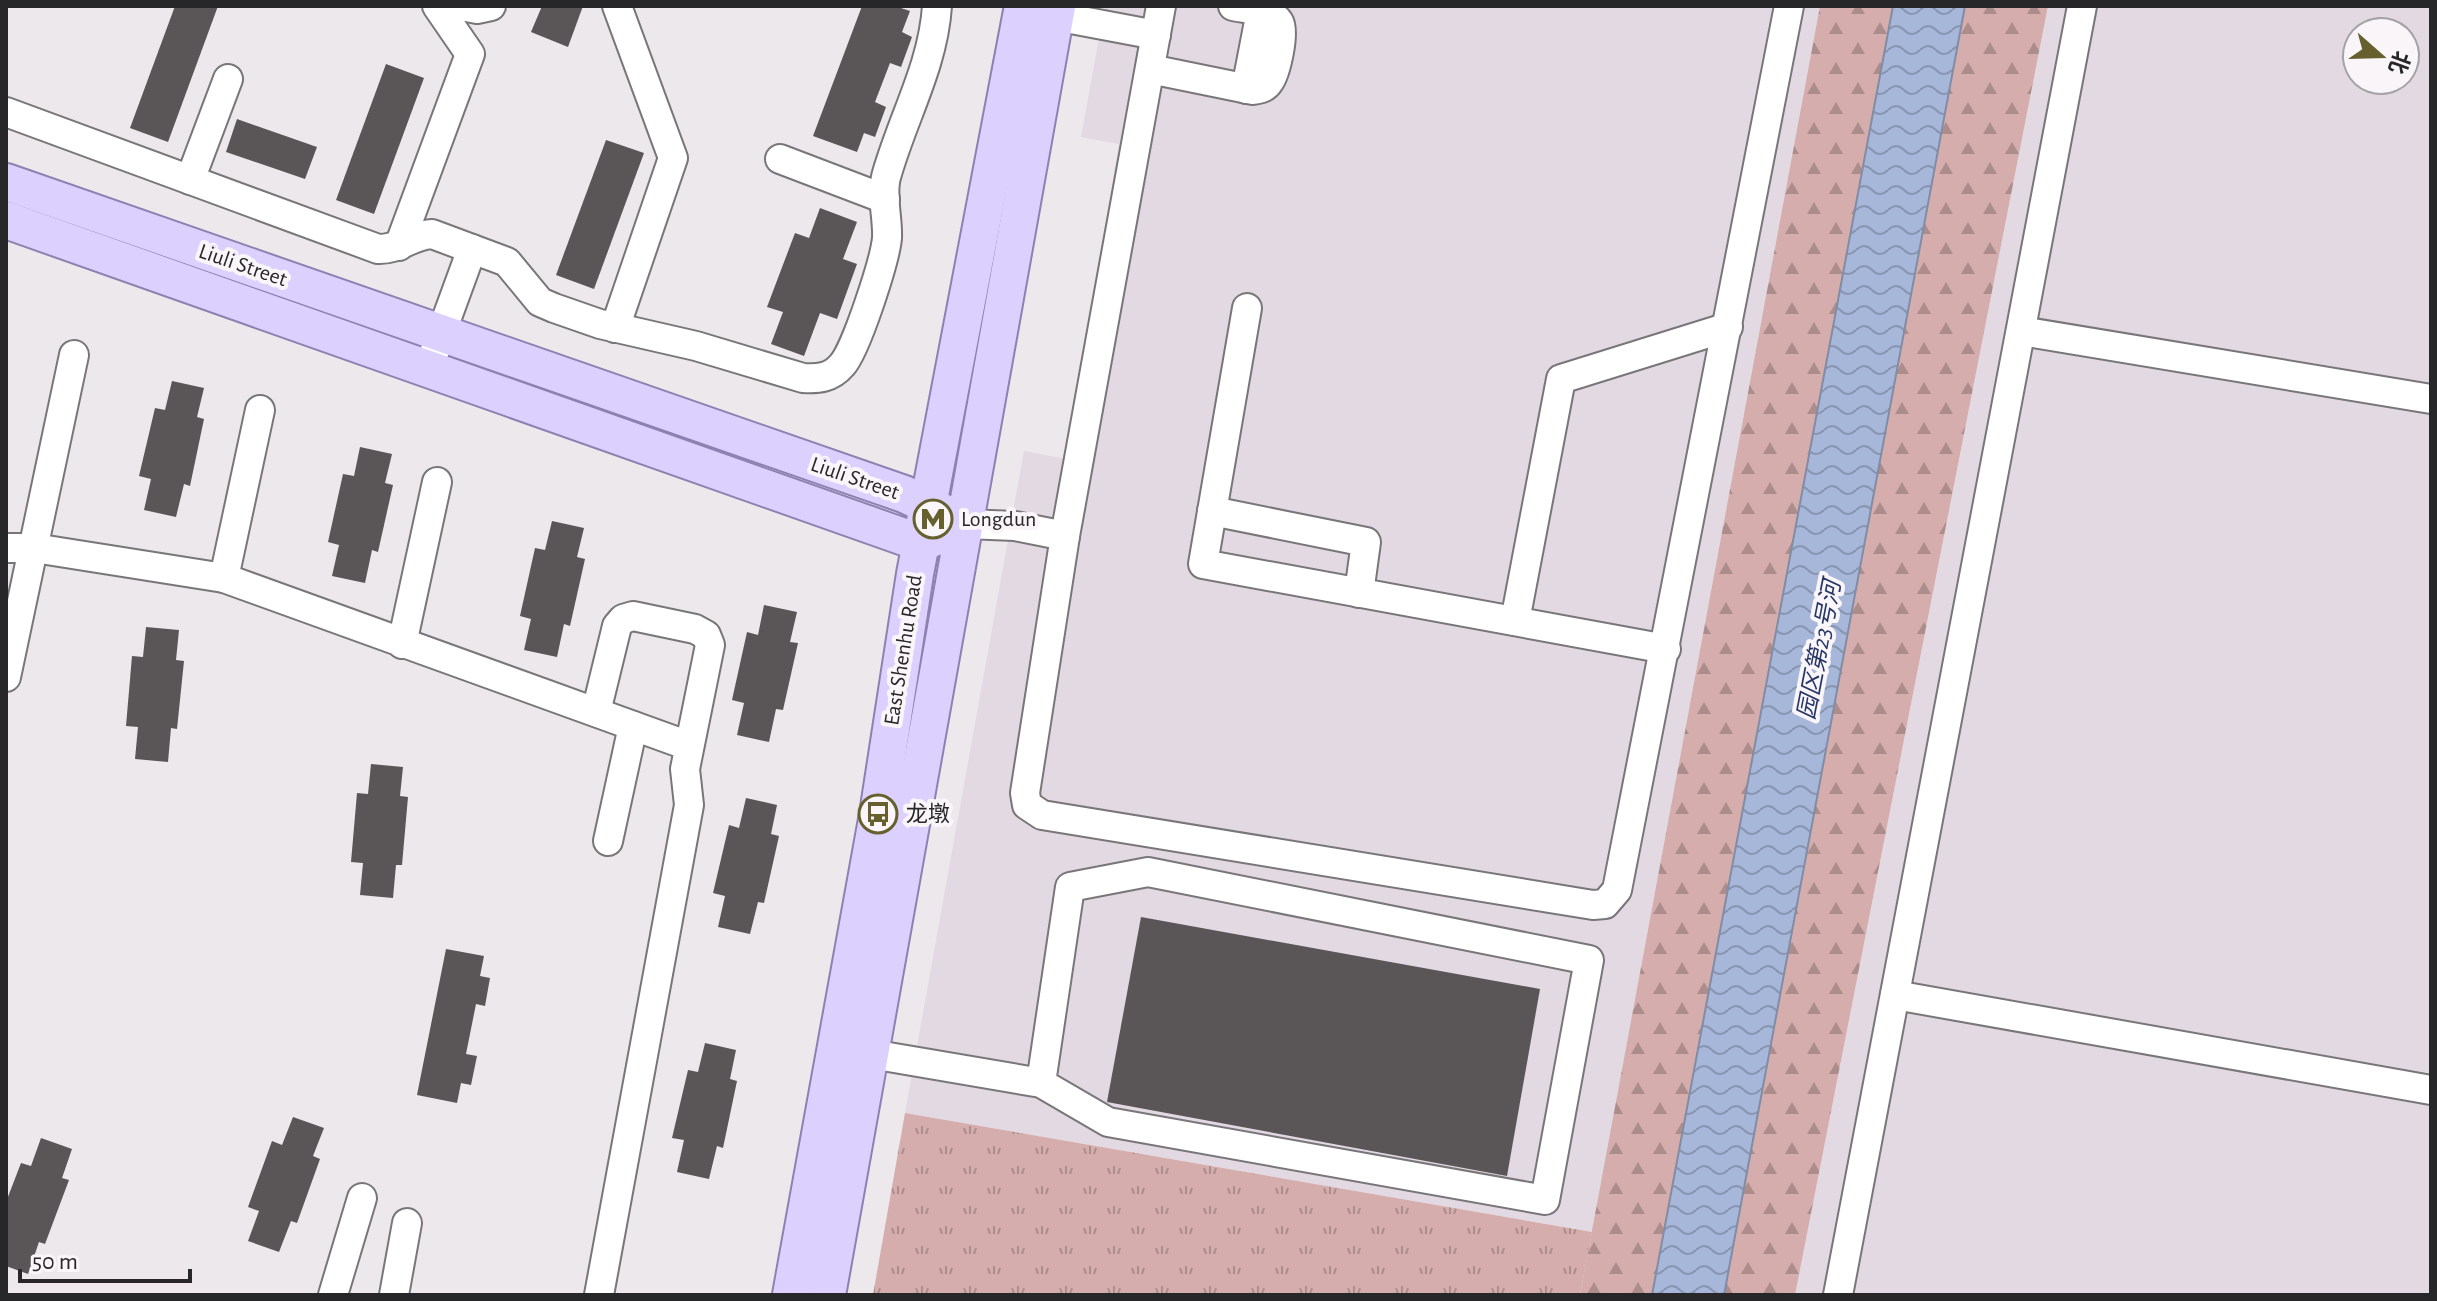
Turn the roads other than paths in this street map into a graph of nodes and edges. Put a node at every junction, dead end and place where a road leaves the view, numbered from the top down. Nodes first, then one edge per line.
1 (437, 6) edge
2 (461, 6) edge
3 (491, 6) edge
4 (617, 6) edge
5 (937, 6) edge
6 (1161, 6) edge
7 (1233, 6) edge
8 (1789, 6) edge
9 (2082, 6) edge
10 (1261, 9) edge
11 (1039, 10) edge
12 (1156, 35) junction
13 (1150, 69) junction
14 (228, 79) dead end
15 (6, 112) edge
16 (780, 159) dead end
17 (190, 180) junction
18 (6, 182) edge
19 (885, 199) junction
20 (6, 220) edge
21 (399, 246) junction
22 (472, 249) junction
23 (1247, 308) dead end
24 (1728, 327) junction
25 (615, 328) junction
26 (2021, 331) junction
27 (441, 334) junction
28 (74, 355) dead end
29 (428, 369) junction
30 (2431, 399) edge
31 (260, 410) dead end
32 (437, 482) dead end
33 (928, 503) junction
34 (1212, 511) junction
35 (966, 524) junction
36 (1065, 536) junction
37 (921, 543) junction
38 (6, 548) edge
39 (34, 548) junction
40 (224, 578) junction
41 (1359, 593) junction
42 (1515, 621) junction
43 (402, 644) junction
44 (1666, 649) junction
45 (6, 677) edge
46 (596, 712) junction
47 (633, 726) junction
48 (689, 746) junction
49 (608, 841) dead end
50 (1895, 995) junction
51 (871, 1054) junction
52 (1041, 1083) junction
53 (2431, 1090) edge
54 (362, 1198) dead end
55 (407, 1223) dead end
56 (333, 1295) edge
57 (394, 1295) edge
58 (599, 1295) edge
59 (791, 1295) edge
60 (827, 1295) edge
61 (1838, 1295) edge

1 - 21 street
2 - 3 street
4 - 25 street
5 - 19 street
6 - 12 street
7 - 10 street
8 - 24 street
9 - 26 street
10 - 13 street
11 - 12 street
11 - 33 main road, East Shenhu Road
11 - 35 main road, East Shenhu Road
12 - 13 street
13 - 36 street
14 - 17 street
15 - 17 street
16 - 19 street
17 - 21 street
18 - 27 main road, Liuli Street
19 - 25 street
20 - 29 main road, Liuli Street
21 - 22 street
22 - 25 street
22 - 27 street
23 - 34 street
24 - 42 street
24 - 44 street
26 - 30 street
26 - 50 street
27 - 29 street
27 - 33 main road, Liuli Street
28 - 39 street
29 - 37 main road, Liuli Street
31 - 40 street
32 - 43 street
33 - 35 main road, Liuli Street
33 - 37 main road, East Shenhu Road
34 - 41 street
34 - 41 street
35 - 36 street
35 - 37 main road
35 - 51 main road, East Shenhu Road
36 - 44 street
37 - 59 main road, East Shenhu Road
38 - 39 street
39 - 40 street
39 - 45 street
40 - 43 street
41 - 42 street
42 - 44 street
43 - 46 street
46 - 47 street
46 - 48 street
47 - 48 street
47 - 49 street
48 - 58 street
50 - 53 street
50 - 61 street
51 - 52 street
51 - 60 main road, East Shenhu Road
52 - 52 street
54 - 56 street
55 - 57 street

